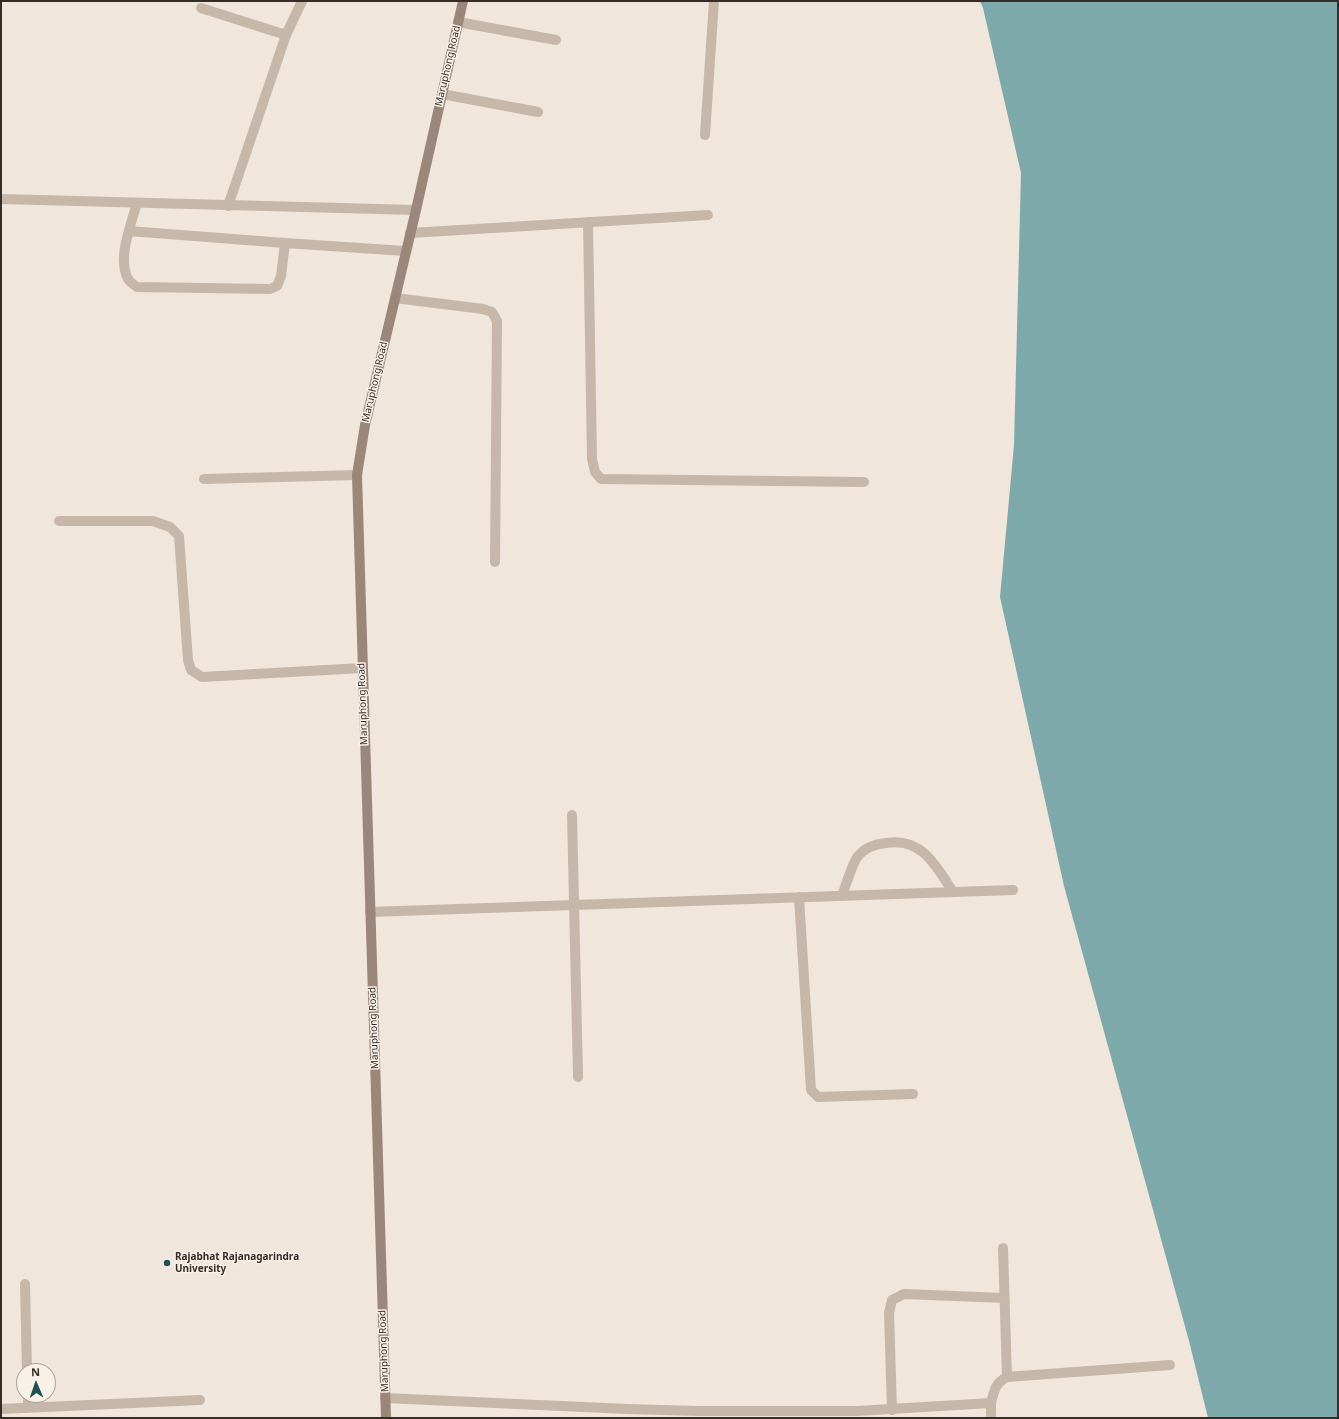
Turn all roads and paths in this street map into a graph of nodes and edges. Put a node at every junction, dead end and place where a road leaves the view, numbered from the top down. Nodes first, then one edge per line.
1 (302, 1) edge
2 (463, 1) edge
3 (714, 1) edge
4 (201, 8) dead end
5 (458, 22) junction
6 (286, 35) junction
7 (556, 40) dead end
8 (442, 94) junction
9 (538, 112) dead end
10 (705, 135) dead end
11 (1, 199) edge
12 (137, 203) junction
13 (228, 206) junction
14 (416, 210) junction
15 (708, 215) dead end
16 (588, 222) junction
17 (129, 232) junction
18 (410, 233) junction
19 (285, 243) junction
20 (405, 251) junction
21 (395, 298) junction
22 (357, 475) junction
23 (204, 479) dead end
24 (864, 482) dead end
25 (59, 521) dead end
26 (495, 562) dead end
27 (362, 668) junction
28 (572, 815) dead end
29 (1013, 890) dead end
30 (953, 892) junction
31 (842, 896) junction
32 (799, 897) junction
33 (574, 905) junction
34 (370, 912) junction
35 (578, 1077) dead end
36 (913, 1094) dead end
37 (1003, 1248) dead end
38 (25, 1284) dead end
39 (1004, 1298) junction
40 (27, 1363) edge
41 (1170, 1365) dead end
42 (1007, 1377) junction
43 (385, 1398) junction
44 (200, 1400) dead end
45 (28, 1403) edge
46 (991, 1403) junction
47 (28, 1408) junction
48 (1, 1409) edge
49 (892, 1410) junction
50 (698, 1414) edge
51 (857, 1415) edge
52 (386, 1418) edge
53 (991, 1418) edge

1 - 6 street
2 - 5 main road, Maruphong Road
3 - 10 street
4 - 6 street
5 - 7 street
5 - 8 main road, Maruphong Road
6 - 13 street
8 - 9 street
8 - 14 main road, Maruphong Road
11 - 12 street
12 - 13 street
12 - 17 street
13 - 14 street
14 - 18 main road, Maruphong Road
15 - 16 street
16 - 18 street
16 - 24 street
17 - 19 street
17 - 19 street
18 - 20 main road, Maruphong Road
19 - 20 street
20 - 21 main road, Maruphong Road
21 - 22 main road, Maruphong Road
21 - 26 street
22 - 23 street
22 - 27 main road, Maruphong Road
25 - 27 street
27 - 34 main road, Maruphong Road
28 - 33 street
29 - 30 street
30 - 31 street
30 - 31 street
31 - 32 street
32 - 33 street
32 - 36 street
33 - 34 street
33 - 35 street
34 - 43 main road, Maruphong Road
37 - 39 street
38 - 40 street
39 - 42 street
39 - 49 street
41 - 42 street
42 - 46 street
43 - 50 street
43 - 52 main road, Maruphong Road
44 - 47 street
45 - 47 street
46 - 49 street
46 - 53 street
47 - 48 street
49 - 51 street
50 - 51 street

